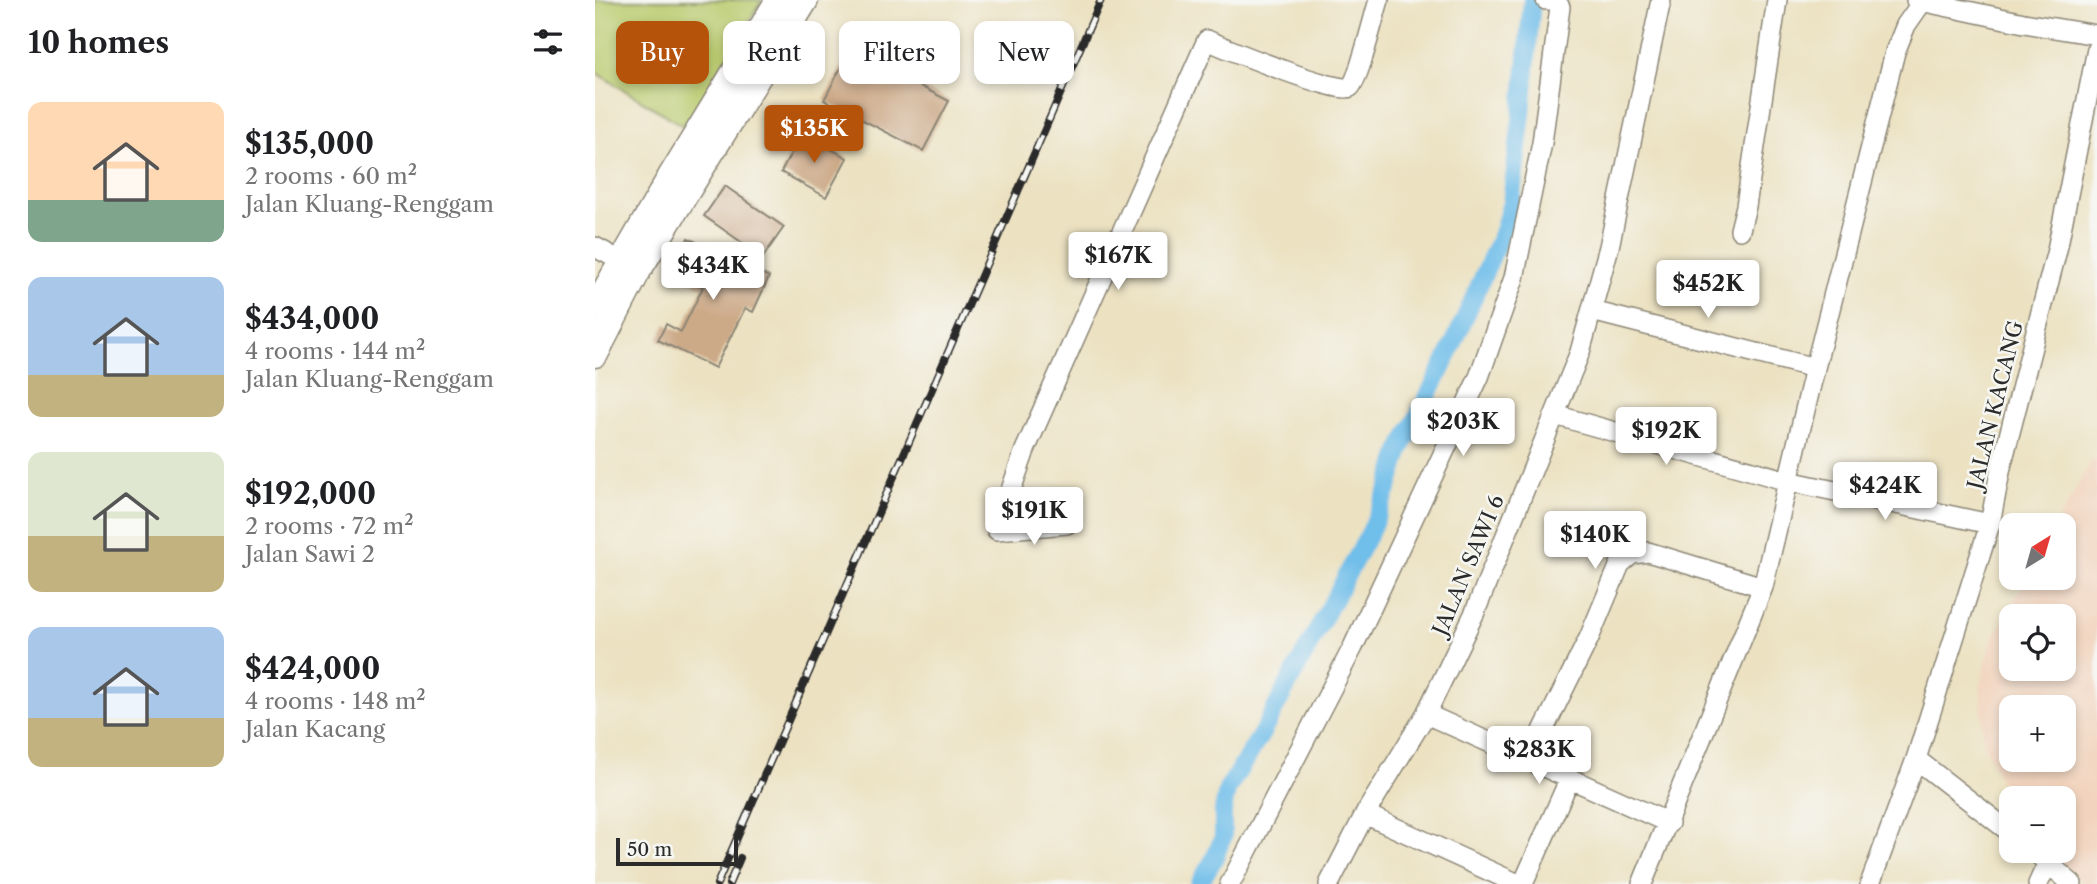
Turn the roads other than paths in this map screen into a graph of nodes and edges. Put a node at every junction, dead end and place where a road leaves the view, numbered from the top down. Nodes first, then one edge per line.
1 (779, 0) edge
2 (805, 0) edge
3 (1379, 0) edge
4 (1546, 0) edge
5 (1661, 0) edge
6 (1777, 0) edge
7 (1919, 1) edge
8 (2097, 35) edge
9 (2097, 49) edge
10 (1740, 230) dead end
11 (595, 247) edge
12 (630, 266) junction
13 (595, 309) edge
14 (1592, 311) junction
15 (595, 354) edge
16 (1815, 368) junction
17 (1555, 415) junction
18 (1788, 481) junction
19 (1067, 524) dead end
20 (1990, 524) junction
21 (1763, 587) junction
22 (1426, 714) junction
23 (1529, 759) junction
24 (1916, 759) junction
25 (1570, 778) junction
26 (1365, 814) junction
27 (1669, 823) junction
28 (1999, 824) edge
29 (2040, 863) edge
30 (2048, 863) edge
31 (1230, 884) edge
32 (1329, 884) edge
33 (1517, 884) edge
34 (1523, 884) edge
35 (1642, 884) edge
36 (1870, 884) edge
37 (2038, 884) edge
38 (2072, 884) edge

1 - 12 main road
2 - 12 main road
3 - 19 street
4 - 31 street
5 - 14 street, JALAN SAWI 6
6 - 10 street
7 - 8 street
7 - 16 street
9 - 20 street, JALAN KACANG
11 - 12 street
12 - 13 main road
12 - 15 main road
14 - 16 street
14 - 17 street, JALAN SAWI 6
16 - 18 street
17 - 18 street
17 - 22 street, JALAN SAWI 6
18 - 20 street
18 - 21 street
20 - 24 street, JALAN KACANG
21 - 23 street
21 - 27 street
22 - 23 street
22 - 26 street, JALAN SAWI 6
23 - 25 street
24 - 28 street
24 - 36 street, JALAN KACANG
25 - 27 street
25 - 34 street
26 - 32 street, JALAN SAWI 6
26 - 33 street
27 - 35 street
29 - 37 street
30 - 38 street

